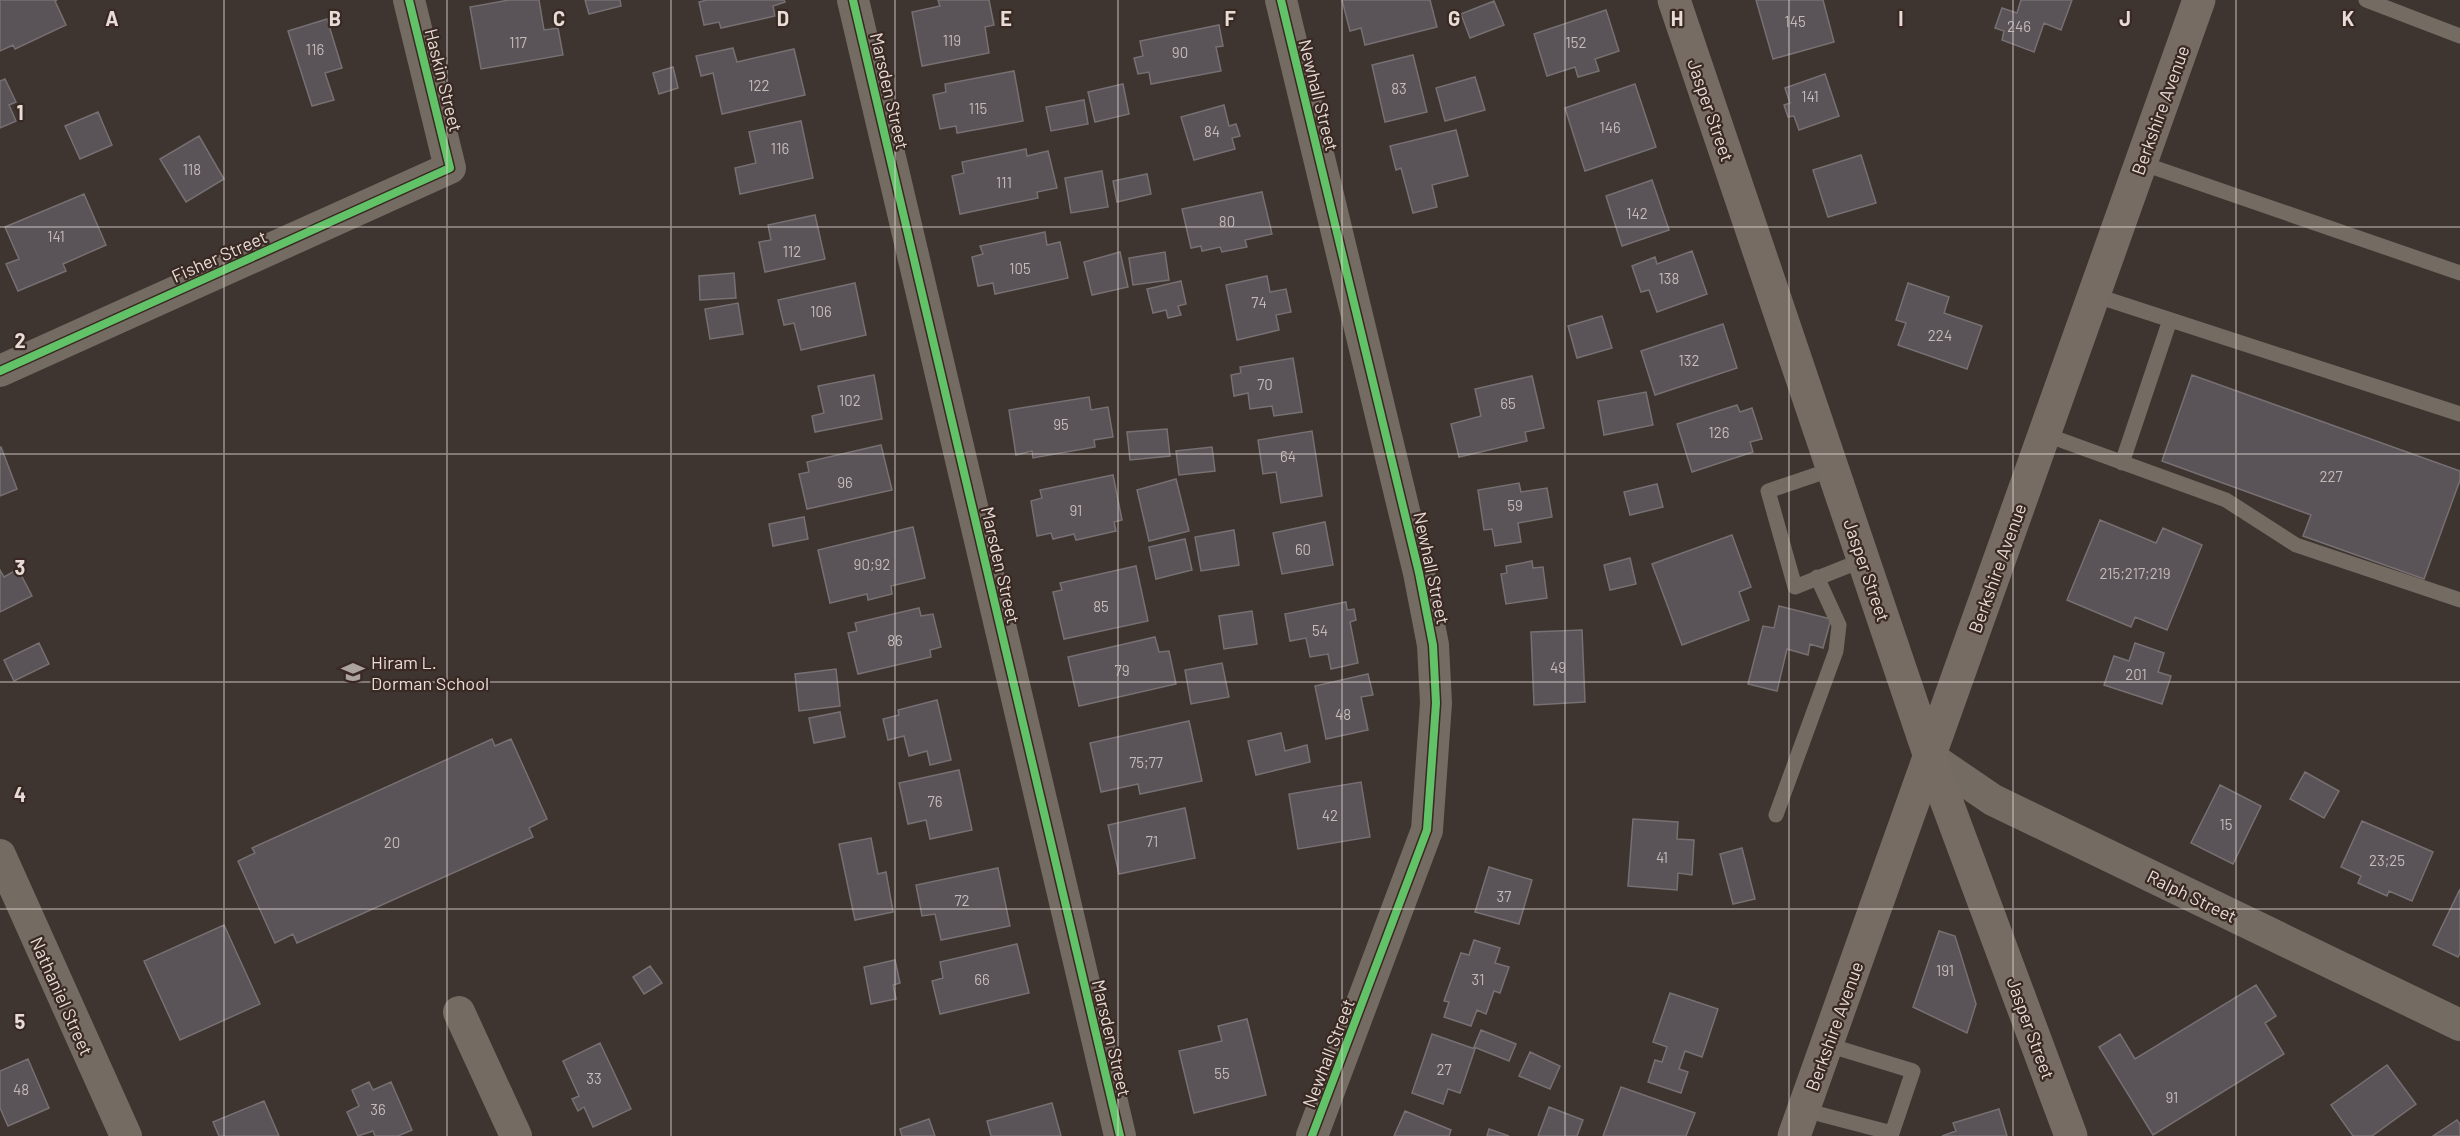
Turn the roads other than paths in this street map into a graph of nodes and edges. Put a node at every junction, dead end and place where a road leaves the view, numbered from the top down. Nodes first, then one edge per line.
1 (409, 0) edge
2 (853, 0) edge
3 (1281, 0) edge
4 (1674, 0) edge
5 (2199, 0) edge
6 (2366, 0) edge
7 (2460, 36) edge
8 (2141, 163) junction
9 (450, 168) joint
10 (2460, 273) edge
11 (2094, 295) junction
12 (2170, 320) junction
13 (0, 371) edge
14 (2460, 414) edge
15 (2044, 434) junction
16 (2122, 463) junction
17 (1833, 469) junction
18 (1863, 560) junction
19 (1817, 577) junction
20 (2460, 600) edge
21 (1930, 757) junction
22 (1776, 815) dead end
23 (0, 855) edge
24 (459, 1012) dead end
25 (2460, 1025) edge
26 (1827, 1046) junction
27 (1799, 1123) edge
28 (126, 1136) edge
29 (516, 1136) edge
30 (1120, 1136) edge
31 (1312, 1136) edge
32 (2071, 1136) edge

1 - 9 street, Haskin Street
2 - 30 street, Marsden Street
3 - 31 street, Newhall Street
4 - 17 main road, Jasper Street
5 - 8 main road, Berkshire Avenue
6 - 7 lane
8 - 10 lane
8 - 11 main road, Berkshire Avenue
9 - 13 street, Fisher Street
11 - 12 lane
11 - 15 main road, Berkshire Avenue
12 - 14 lane
12 - 16 lane
15 - 16 lane
15 - 21 main road, Berkshire Avenue
16 - 20 lane
17 - 18 main road, Jasper Street
17 - 19 lane
18 - 19 lane
18 - 21 main road, Jasper Street
19 - 22 lane
21 - 25 street, Ralph Street
21 - 26 main road, Berkshire Avenue
21 - 32 main road, Jasper Street
23 - 28 street, Nathaniel Street
24 - 29 street
26 - 27 main road, Berkshire Avenue
26 - 27 lane

